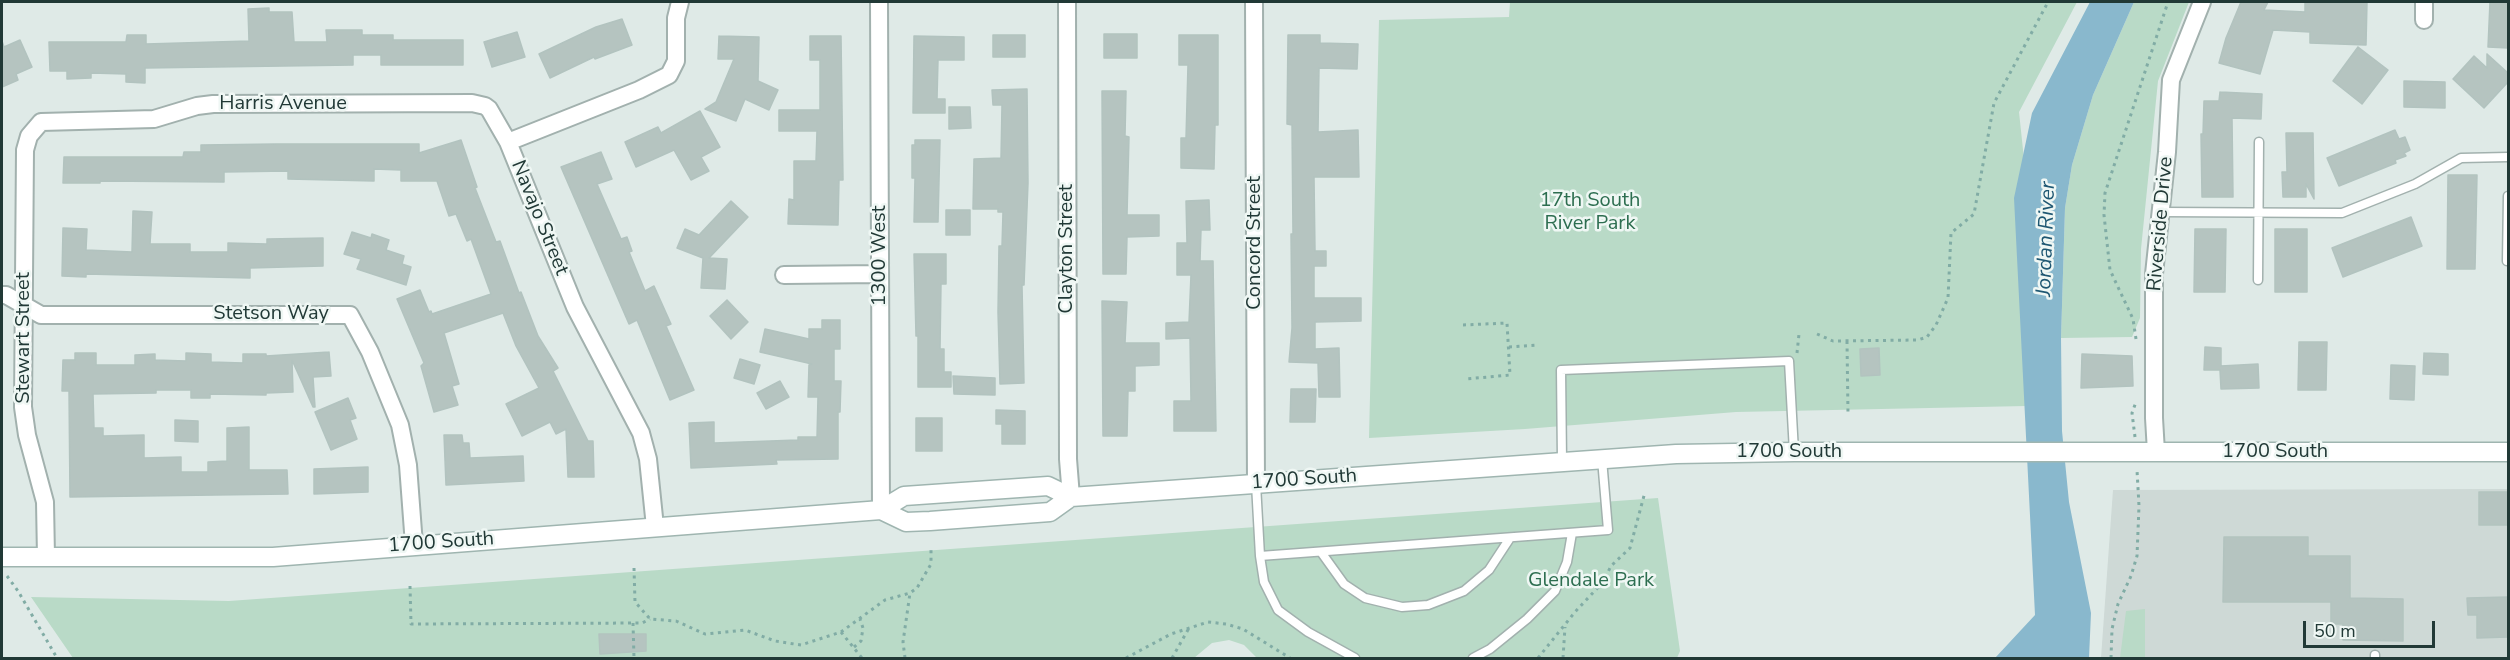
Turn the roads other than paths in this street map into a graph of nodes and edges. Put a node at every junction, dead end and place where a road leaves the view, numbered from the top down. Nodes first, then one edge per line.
1 (680, 2) edge
2 (879, 2) edge
3 (1067, 2) edge
4 (1254, 2) edge
5 (2202, 2) edge
6 (2424, 2) edge
7 (2424, 20) dead end
8 (41, 122) joint
9 (507, 142) junction
10 (2259, 142) dead end
11 (2508, 157) edge
12 (2508, 196) edge
13 (2161, 212) junction
14 (2258, 214) junction
15 (2507, 261) edge
16 (880, 274) junction
17 (784, 275) dead end
18 (2258, 280) dead end
19 (2, 295) edge
20 (24, 305) junction
21 (1794, 452) junction
22 (2156, 452) junction
23 (2508, 452) edge
24 (1602, 459) junction
25 (1562, 461) junction
26 (1256, 484) junction
27 (1071, 496) junction
28 (881, 510) junction
29 (655, 527) junction
30 (1572, 533) junction
31 (1510, 538) junction
32 (414, 545) junction
33 (1321, 552) junction
34 (46, 556) junction
35 (1260, 556) junction
36 (2, 557) edge
37 (1355, 658) edge
38 (1473, 658) edge

1 - 9 street, Navajo Street
2 - 16 street, 1300 West
3 - 27 street, Clayton Street
4 - 26 street, Concord Street
5 - 13 street, Riverside Drive
6 - 7 street
8 - 9 street, Harris Avenue
8 - 20 street, Stewart Street
9 - 29 street, Navajo Street
10 - 14 lane
11 - 14 lane
12 - 15 lane
13 - 14 lane
13 - 22 street, Riverside Drive
14 - 18 lane
16 - 17 street
16 - 28 street, 1300 West
19 - 20 street
20 - 32 street, Stetson Way
20 - 34 street, Stewart Street
21 - 22 street, 1700 South
21 - 24 street, 1700 South
21 - 25 lane
22 - 23 street, 1700 South
24 - 25 street, 1700 South
24 - 30 lane
25 - 26 street, 1700 South
26 - 27 street, 1700 South
26 - 35 lane
27 - 28 street, 1700 South
27 - 28 street, 1700 South
28 - 29 street, 1700 South
29 - 32 street, 1700 South
30 - 31 lane
30 - 38 lane
31 - 33 lane
31 - 33 lane
32 - 34 street, 1700 South
33 - 35 lane
34 - 36 street, 1700 South
35 - 37 lane

